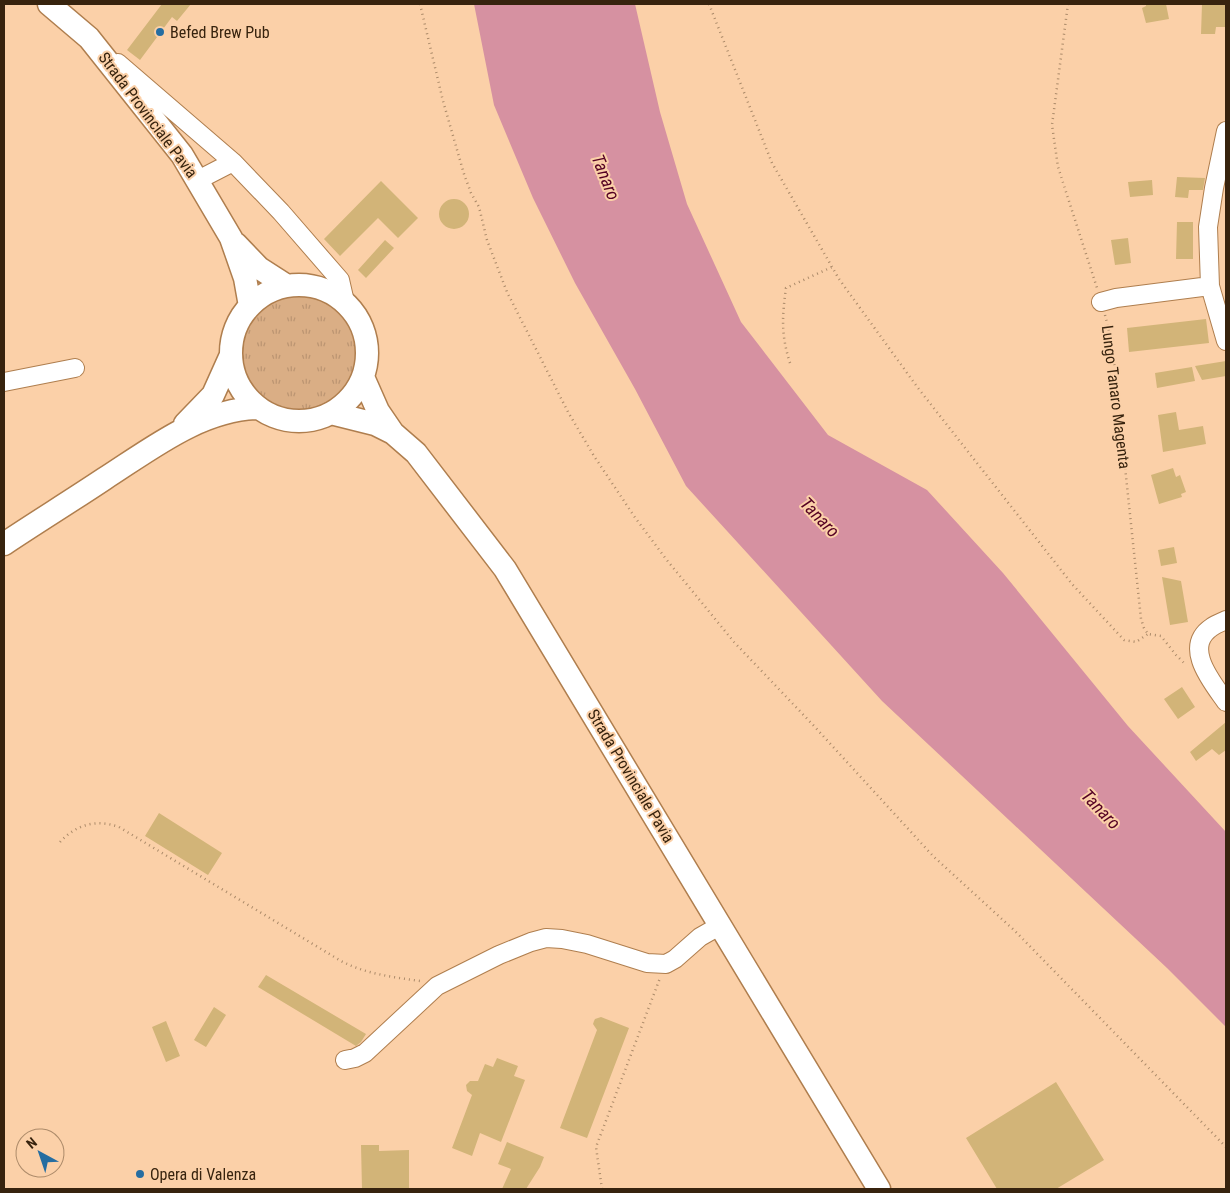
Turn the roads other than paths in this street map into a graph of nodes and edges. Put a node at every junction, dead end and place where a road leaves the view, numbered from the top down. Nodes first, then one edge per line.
1 (49, 4) edge
2 (89, 38) junction
3 (1226, 131) edge
4 (233, 162) junction
5 (198, 180) junction
6 (230, 238) junction
7 (287, 286) junction
8 (1210, 286) junction
9 (345, 302) junction
10 (1101, 302) road end
11 (250, 306) junction
12 (1226, 341) edge
13 (231, 354) junction
14 (75, 368) dead end
15 (363, 377) junction
16 (4, 382) edge
17 (259, 408) junction
18 (331, 413) junction
19 (175, 433) junction
20 (393, 433) junction
21 (4, 544) edge
22 (1226, 620) edge
23 (1226, 702) edge
24 (721, 925) junction
25 (451, 978) junction
26 (434, 983) road end
27 (345, 1060) dead end
28 (879, 1189) edge

1 - 2 main road, Strada Provinciale Pavia
2 - 4 street
2 - 5 main road, Strada Provinciale Pavia
3 - 8 street
4 - 5 street
4 - 9 street
5 - 6 main road, Strada Provinciale Pavia
6 - 7 main road, Strada Provinciale Pavia
6 - 11 main road, Strada Provinciale Pavia
7 - 9 main road
7 - 11 main road
8 - 10 street
8 - 12 street
9 - 15 main road
11 - 13 main road
13 - 17 main road
13 - 19 main road
14 - 16 street
15 - 18 main road
15 - 20 main road, Strada Provinciale Pavia
17 - 18 main road
17 - 19 main road
18 - 20 main road
19 - 21 main road
20 - 24 main road, Strada Provinciale Pavia
22 - 23 street
24 - 25 street
24 - 28 main road, Strada Provinciale Pavia
25 - 26 street
25 - 27 street

